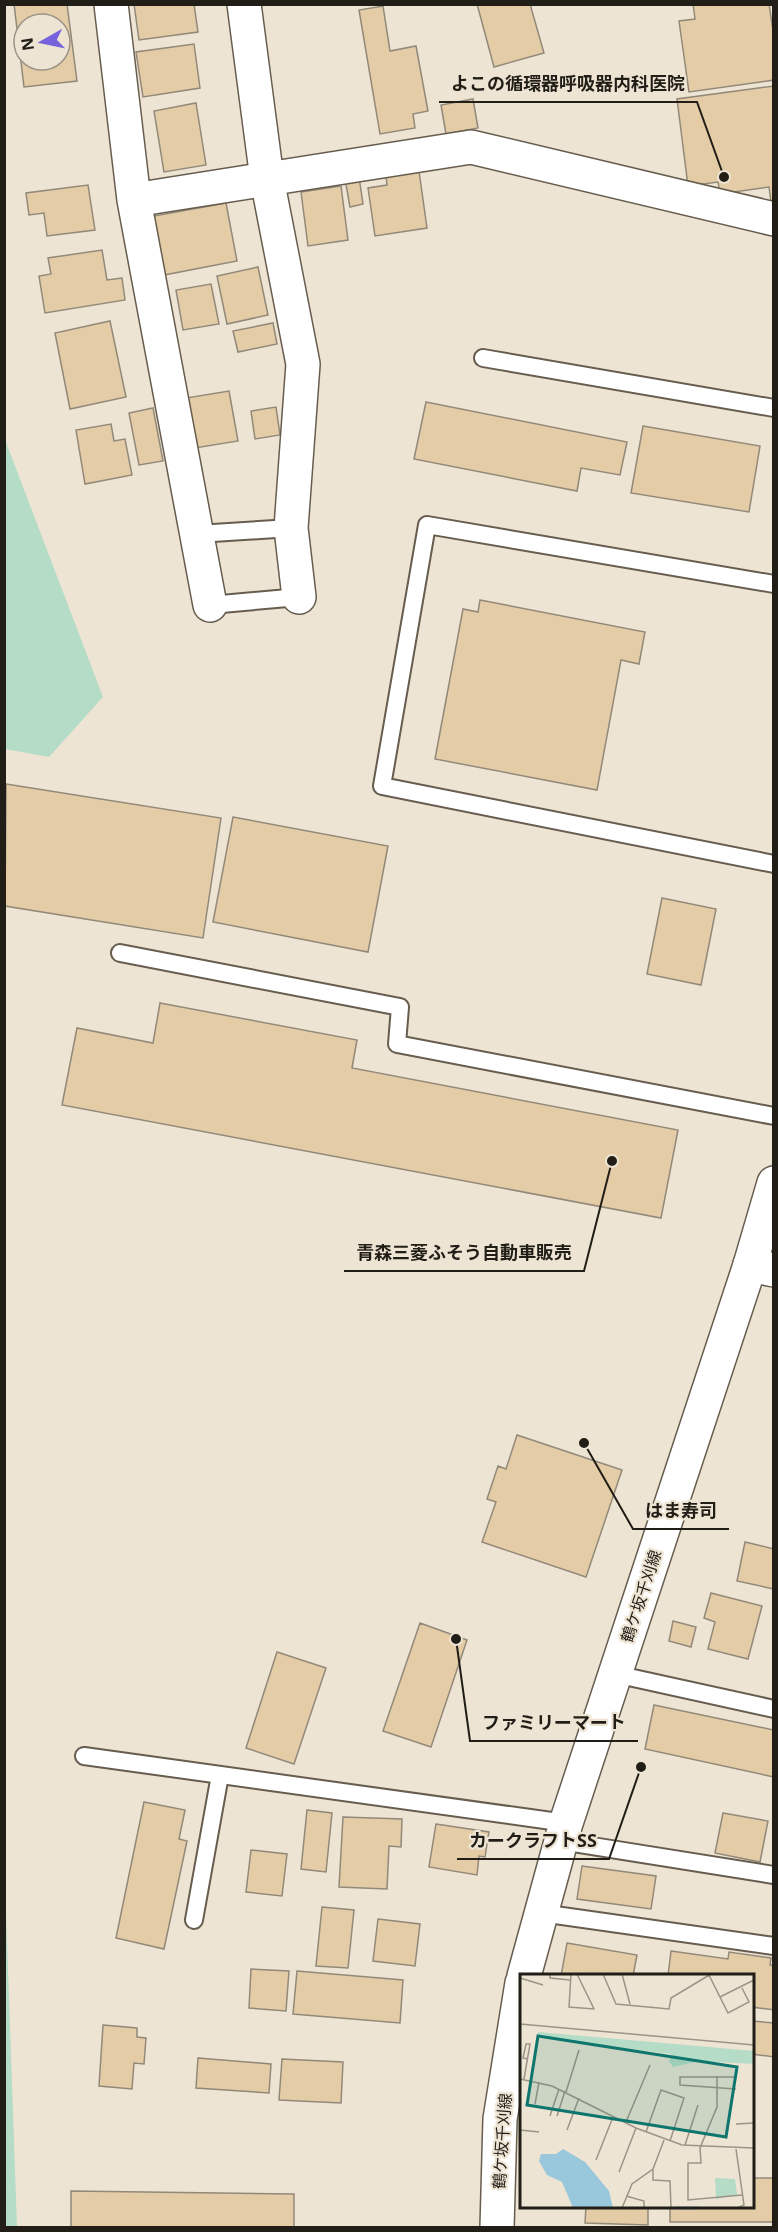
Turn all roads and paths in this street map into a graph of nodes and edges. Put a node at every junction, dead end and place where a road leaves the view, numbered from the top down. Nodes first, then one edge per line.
1 (111, 4) edge
2 (244, 4) edge
3 (267, 179) junction
4 (134, 200) junction
5 (774, 219) edge
6 (483, 358) dead end
7 (774, 408) edge
8 (291, 528) junction
9 (197, 534) junction
10 (774, 584) edge
11 (299, 597) joint
12 (210, 605) joint
13 (774, 864) edge
14 (120, 953) dead end
15 (774, 1116) edge
16 (774, 1183) edge
17 (762, 1268) edge
18 (615, 1674) junction
19 (774, 1709) edge
20 (84, 1756) dead end
21 (220, 1775) junction
22 (563, 1832) junction
23 (774, 1875) edge
24 (541, 1913) junction
25 (194, 1920) dead end
26 (774, 1946) edge
27 (525, 1974) edge
28 (520, 2004) edge
29 (497, 2228) edge

1 - 4 street
2 - 3 street
3 - 4 street
3 - 5 street
3 - 8 street
4 - 9 street
6 - 7 lane
8 - 9 lane
8 - 11 street
9 - 12 street
10 - 13 lane
11 - 12 lane
14 - 15 lane
16 - 17 street, 鶴ケ坂千刈線
17 - 18 street, 鶴ケ坂千刈線
18 - 19 lane
18 - 22 street, 鶴ケ坂千刈線
20 - 21 lane
21 - 22 lane
21 - 25 lane
22 - 23 lane
22 - 24 street, 鶴ケ坂千刈線
24 - 26 lane
24 - 27 street, 鶴ケ坂千刈線
28 - 29 street, 鶴ケ坂千刈線

